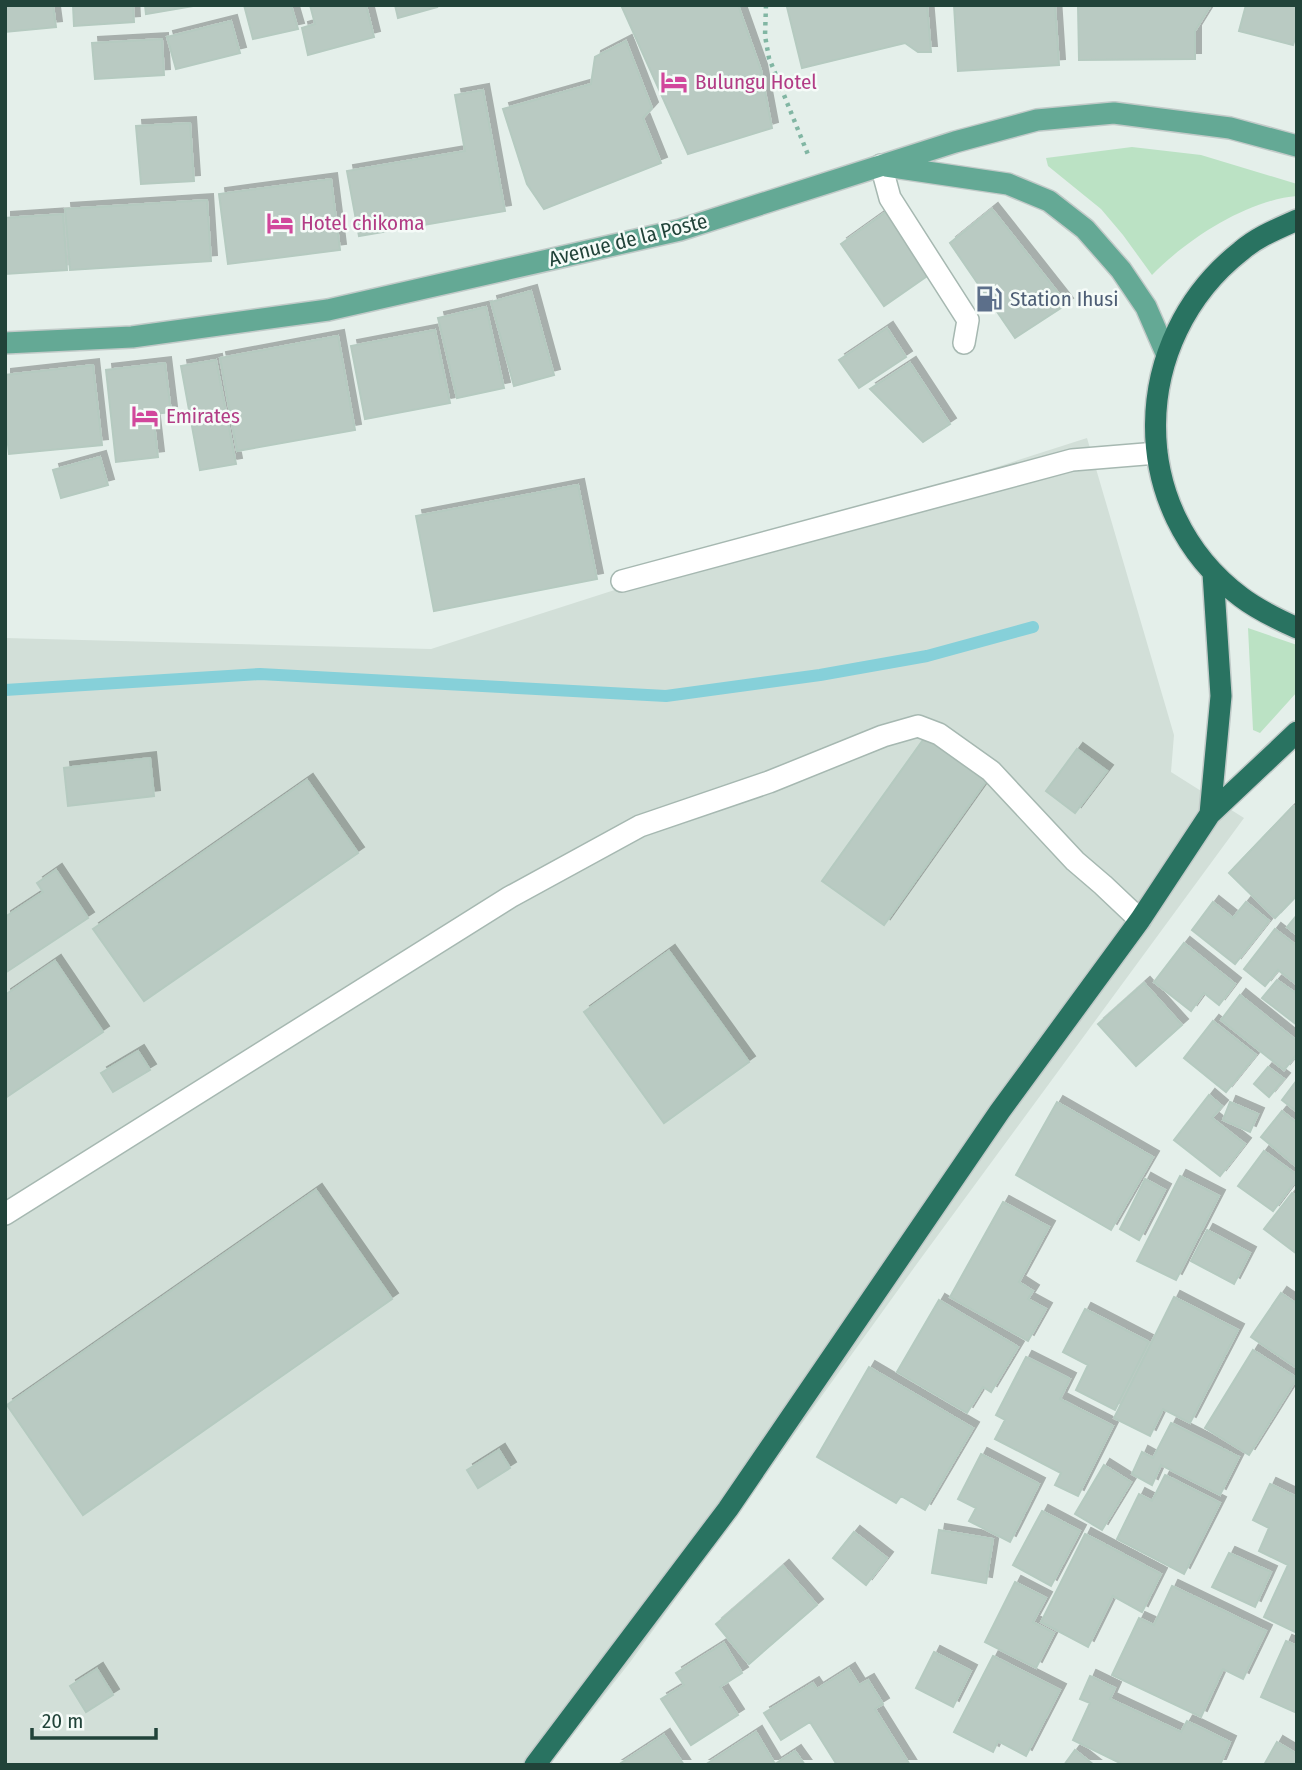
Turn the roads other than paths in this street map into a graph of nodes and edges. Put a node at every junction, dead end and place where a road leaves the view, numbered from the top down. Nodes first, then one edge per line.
1 (1297, 146) edge
2 (881, 165) junction
3 (1297, 220) edge
4 (5, 343) edge
5 (964, 343) dead end
6 (1166, 353) junction
7 (1157, 453) junction
8 (1213, 573) junction
9 (622, 581) dead end
10 (1297, 628) edge
11 (1297, 732) edge
12 (1210, 814) junction
13 (1140, 920) junction
14 (5, 1214) edge
15 (535, 1765) edge

1 - 2 main road
2 - 4 main road, Avenue de la Poste
2 - 5 street
2 - 6 main road, Avenue de la Poste
3 - 6 highway
6 - 7 highway
7 - 8 highway
7 - 9 street
8 - 10 highway
8 - 12 highway
11 - 12 highway
12 - 13 highway
13 - 14 street
13 - 15 highway

